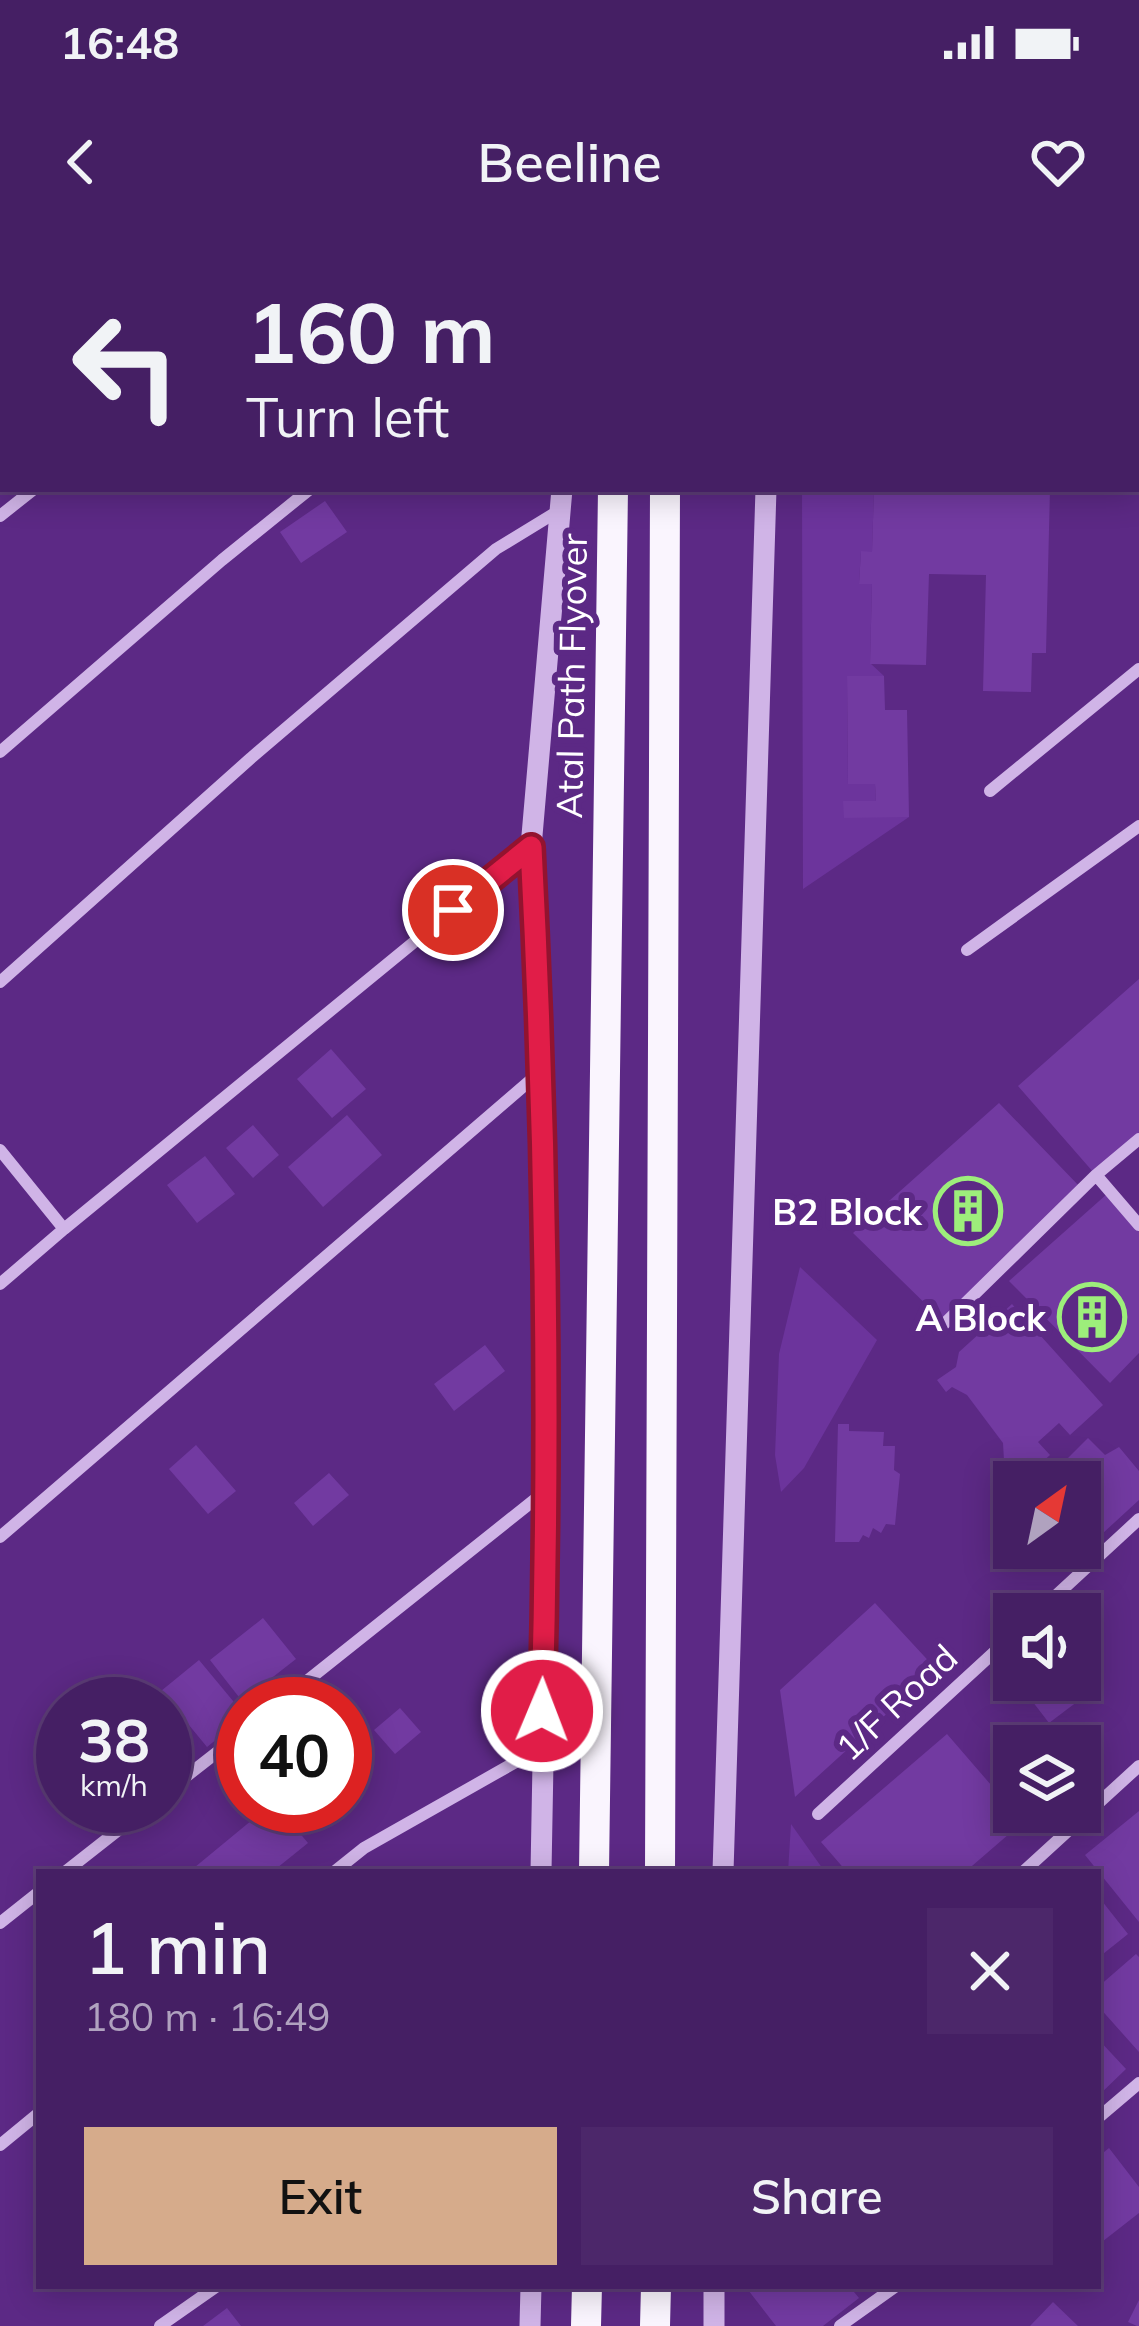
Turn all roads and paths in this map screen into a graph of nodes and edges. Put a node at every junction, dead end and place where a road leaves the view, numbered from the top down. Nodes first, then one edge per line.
1 (30, 492) edge
2 (306, 492) edge
3 (613, 492) edge
4 (665, 492) edge
5 (766, 492) edge
6 (561, 499) edge
7 (0, 516) edge
8 (1139, 668) edge
9 (0, 752) edge
10 (990, 791) dead end
11 (1139, 826) edge
12 (531, 847) junction
13 (967, 950) dead end
14 (0, 982) edge
15 (542, 1071) junction
16 (1139, 1139) edge
17 (0, 1150) edge
18 (1096, 1175) junction
19 (1139, 1225) edge
20 (64, 1228) junction
21 (0, 1284) edge
22 (939, 1329) dead end
23 (548, 1489) junction
24 (1139, 1519) edge
25 (0, 1537) edge
26 (1059, 1593) edge
27 (993, 1653) edge
28 (312, 1677) edge
29 (216, 1753) edge
30 (542, 1755) junction
31 (1139, 1766) edge
32 (192, 1772) edge
33 (818, 1814) dead end
34 (114, 1833) edge
35 (69, 1869) edge
36 (338, 1869) edge
37 (541, 1869) edge
38 (594, 1869) edge
39 (660, 1869) edge
40 (723, 1869) edge
41 (1026, 1869) edge
42 (36, 1894) edge
43 (0, 1923) edge
44 (1139, 2083) edge
45 (36, 2115) edge
46 (1101, 2115) edge
47 (0, 2145) edge
48 (214, 2289) edge
49 (531, 2289) edge
50 (587, 2289) edge
51 (656, 2289) edge
52 (714, 2289) edge
53 (892, 2289) edge
54 (160, 2326) edge
55 (530, 2326) edge
56 (586, 2326) edge
57 (656, 2326) edge
58 (714, 2326) edge
59 (840, 2326) edge

1 - 7 street
2 - 9 street
3 - 38 main road, Atal Path Flyover
4 - 39 main road
5 - 40 street
6 - 12 street
6 - 14 street
8 - 10 street
11 - 13 street
12 - 15 street
12 - 20 street
15 - 23 street
15 - 25 street
16 - 18 street
17 - 20 street
18 - 19 street
18 - 22 street
20 - 21 street
23 - 28 street
23 - 30 street
24 - 26 street
27 - 33 street, 1/F Road
29 - 32 street
30 - 36 street
30 - 37 street
31 - 41 street
34 - 35 street
42 - 43 street
44 - 46 street
45 - 47 street
48 - 54 street
49 - 55 street
50 - 56 main road
51 - 57 main road
52 - 58 street
53 - 59 street

